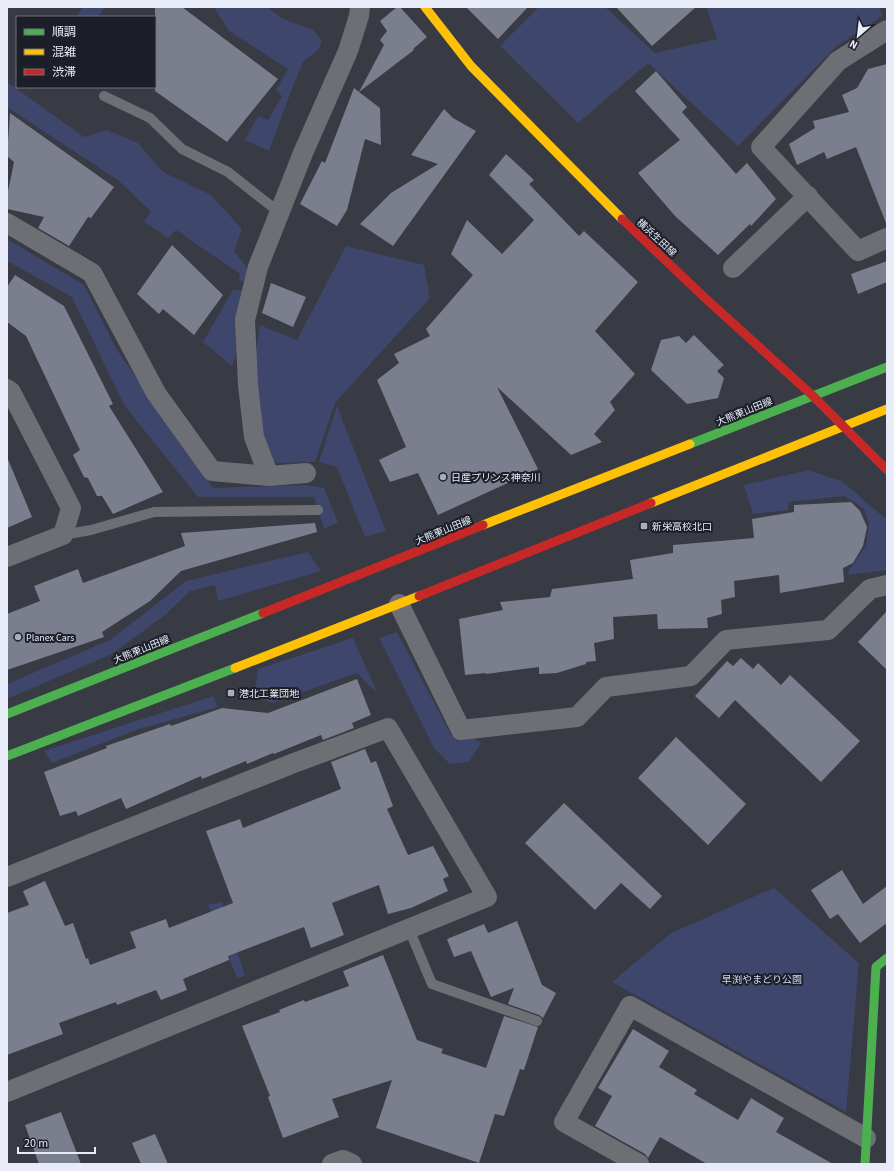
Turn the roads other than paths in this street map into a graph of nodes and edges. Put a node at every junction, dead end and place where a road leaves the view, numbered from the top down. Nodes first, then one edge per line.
1 (360, 7) edge
2 (425, 7) edge
3 (887, 30) edge
4 (104, 96) dead end
5 (808, 196) junction
6 (280, 213) junction
7 (7, 223) edge
8 (887, 238) edge
9 (733, 268) dead end
10 (887, 367) edge
11 (7, 389) edge
12 (812, 396) junction
13 (887, 409) edge
14 (843, 427) junction
15 (887, 470) edge
16 (311, 474) dead end
17 (269, 476) junction
18 (318, 510) dead end
19 (63, 535) junction
20 (7, 557) edge
21 (887, 585) edge
22 (399, 604) junction
23 (7, 714) edge
24 (7, 756) edge
25 (7, 877) edge
26 (409, 929) junction
27 (887, 958) edge
28 (537, 1021) dead end
29 (7, 1092) edge
30 (866, 1138) junction
31 (332, 1164) edge
32 (352, 1164) edge
33 (639, 1164) edge
34 (865, 1164) edge

1 - 6 street
2 - 12 street, 横浜生田線
3 - 5 street
4 - 6 lane
5 - 8 street
5 - 9 street
6 - 17 street
7 - 17 street
10 - 12 street, 大熊東山田線
11 - 19 street
12 - 14 street, 横浜生田線
12 - 23 street, 大熊東山田線
13 - 14 street
14 - 15 street, 横浜生田線
14 - 22 street
16 - 17 street
18 - 19 lane
19 - 20 street
21 - 22 street
22 - 24 street
25 - 26 street
26 - 28 lane
26 - 29 street
27 - 30 street
30 - 33 street
30 - 34 street
31 - 32 street

